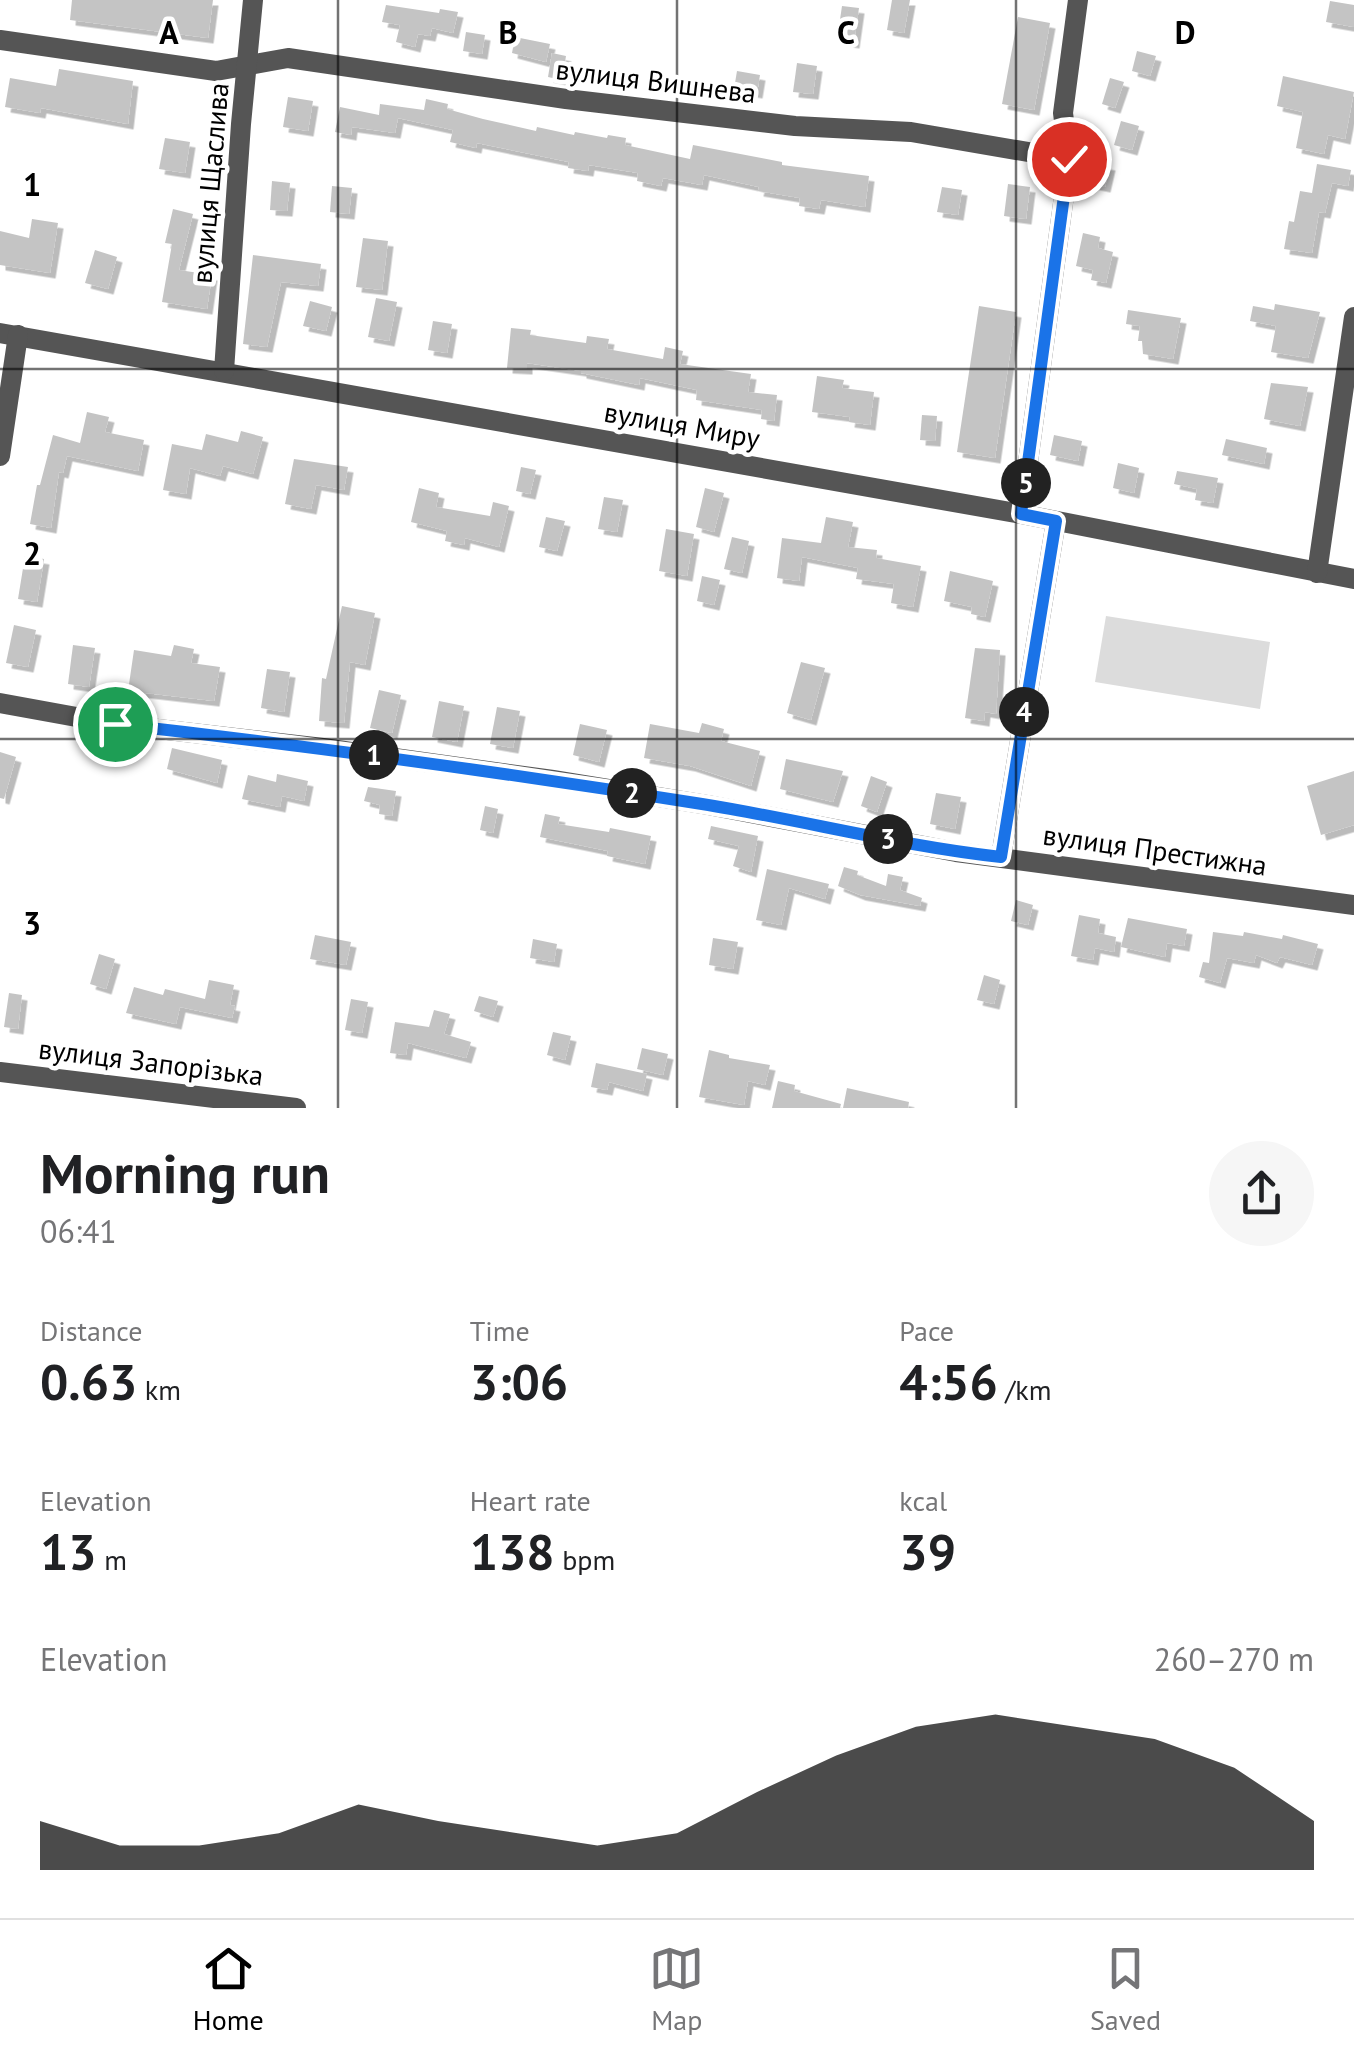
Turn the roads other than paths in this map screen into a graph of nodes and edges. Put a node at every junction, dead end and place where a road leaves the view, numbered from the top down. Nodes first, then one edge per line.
1 (253, 0) edge
2 (1078, 0) edge
3 (0, 40) edge
4 (248, 64) junction
5 (1069, 159) junction
6 (1354, 317) edge
7 (9, 334) edge
8 (224, 371) junction
9 (0, 456) edge
10 (1021, 514) junction
11 (1056, 521) junction
12 (1317, 573) junction
13 (1354, 579) edge
14 (0, 703) edge
15 (1001, 857) junction
16 (1354, 904) edge
17 (0, 1072) edge
18 (296, 1108) edge

1 - 4 street, вулиця Щаслива
2 - 5 street
3 - 4 street, вулиця Вишнева
4 - 5 street, вулиця Вишнева
4 - 8 street, вулиця Щаслива
5 - 10 street
6 - 12 street
7 - 8 street, вулиця Миру
7 - 9 street
8 - 10 street, вулиця Миру
10 - 11 street, вулиця Миру
11 - 12 street, вулиця Миру
11 - 15 street
12 - 13 street, вулиця Миру
14 - 15 street, вулиця Престижна
15 - 16 street, вулиця Престижна
17 - 18 street, вулиця Запорізька

